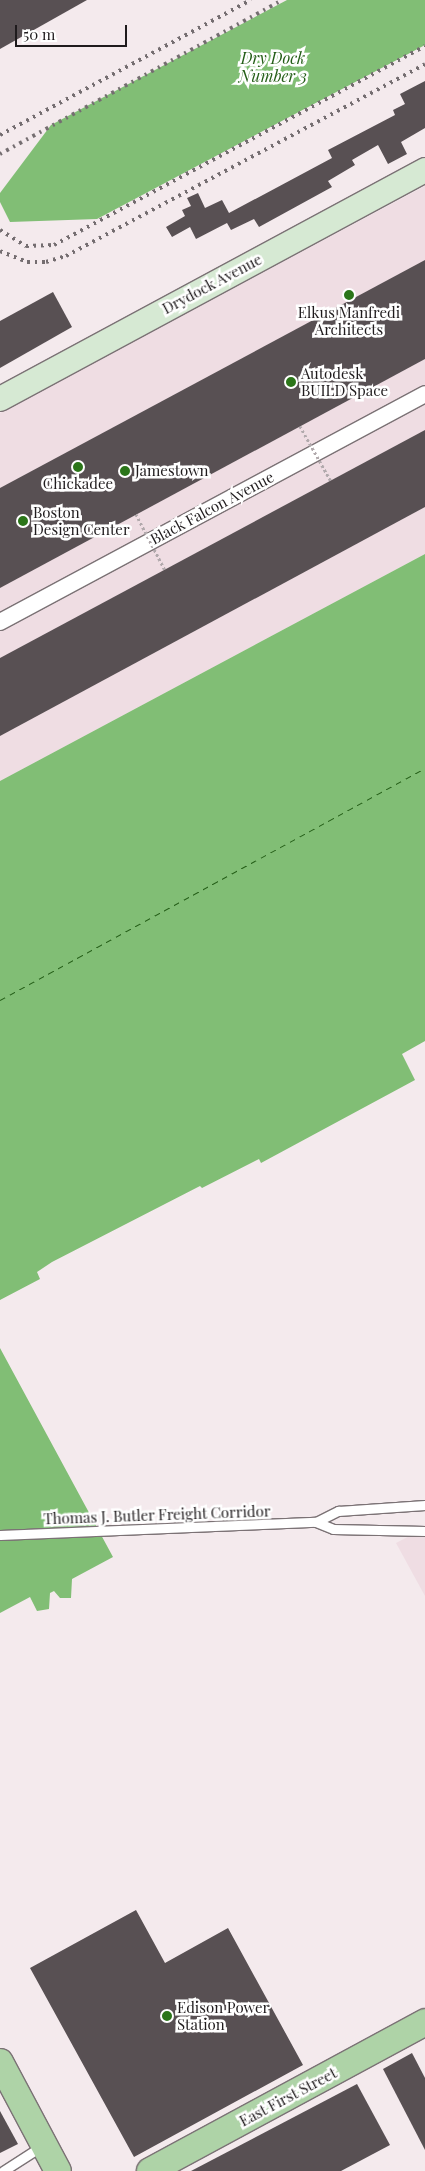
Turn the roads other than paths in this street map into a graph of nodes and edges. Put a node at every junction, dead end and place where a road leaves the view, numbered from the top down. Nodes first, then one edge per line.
1 (425, 170) edge
2 (425, 394) edge
3 (0, 399) edge
4 (0, 622) edge
5 (425, 1505) edge
6 (316, 1522) junction
7 (425, 1531) edge
8 (0, 1535) edge
9 (423, 2029) edge
10 (0, 2062) edge
11 (44, 2145) junction
12 (2, 2171) edge
13 (58, 2171) edge
14 (150, 2171) edge

1 - 3 street, Drydock Avenue
2 - 4 street, Black Falcon Avenue
5 - 6 lane, Thomas J. Butler Freight Corridor
6 - 7 lane, Thomas J. Butler Freight Corridor
6 - 8 lane, Thomas J. Butler Freight Corridor
9 - 14 main road, East First Street
10 - 11 main road
11 - 12 lane
11 - 13 main road

